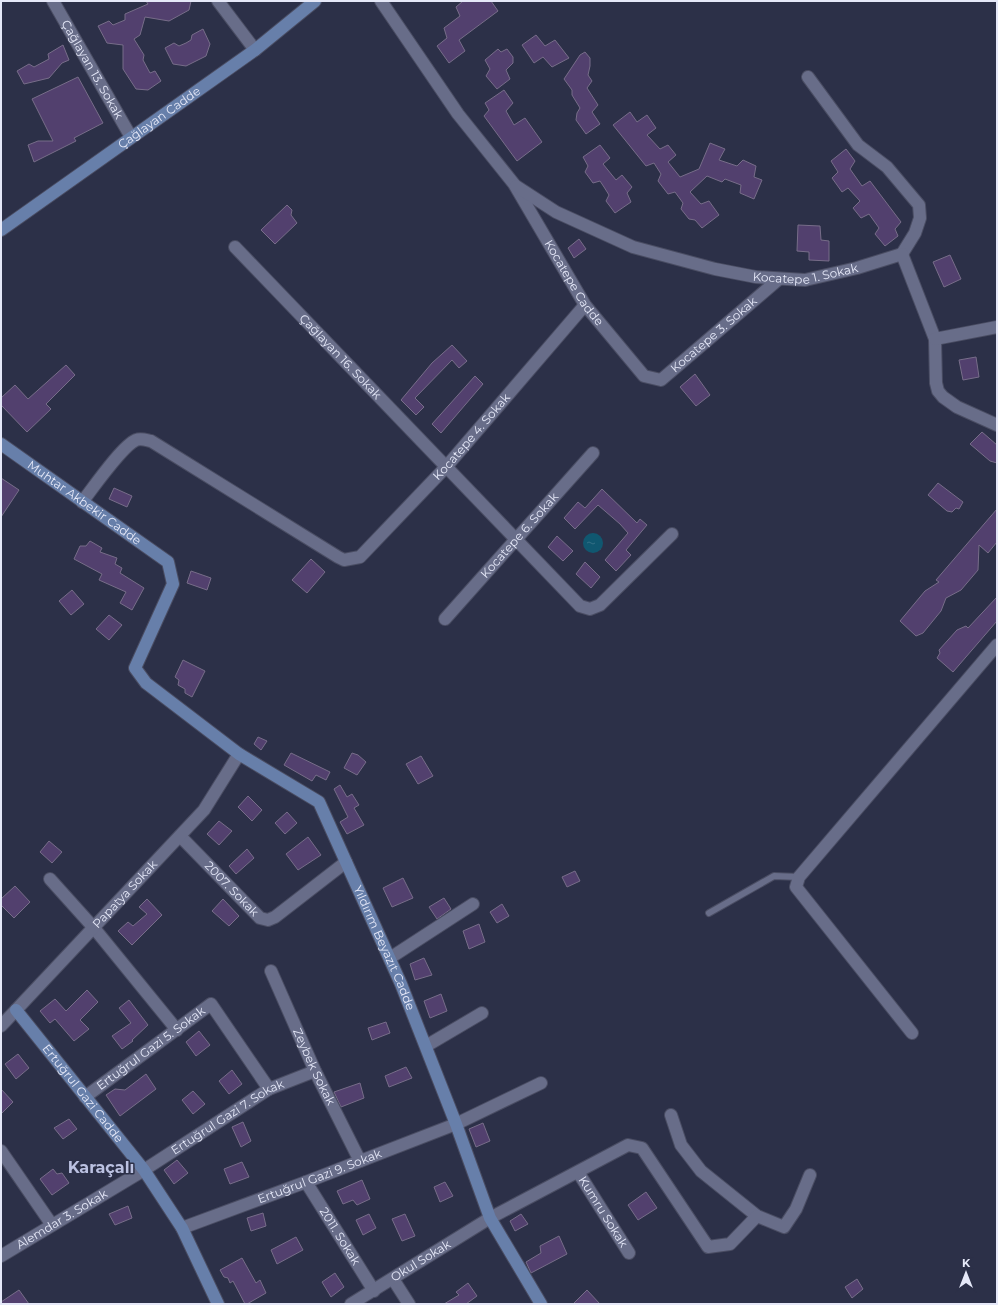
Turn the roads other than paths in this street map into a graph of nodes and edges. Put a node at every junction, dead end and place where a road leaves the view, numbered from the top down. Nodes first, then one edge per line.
1 (53, 1) edge
2 (218, 1) edge
3 (315, 1) edge
4 (382, 1) edge
5 (255, 50) junction
6 (808, 77) dead end
7 (131, 137) junction
8 (514, 184) junction
9 (1, 230) edge
10 (235, 247) dead end
11 (902, 254) junction
12 (779, 279) junction
13 (585, 306) junction
14 (997, 327) edge
15 (935, 338) junction
16 (644, 376) joint
17 (997, 426) edge
18 (1, 444) edge
19 (593, 453) dead end
20 (446, 467) junction
21 (82, 502) junction
22 (672, 534) dead end
23 (517, 539) junction
24 (445, 619) dead end
25 (997, 645) edge
26 (134, 668) joint
27 (239, 754) junction
28 (180, 836) junction
29 (346, 862) junction
30 (799, 877) junction
31 (50, 879) dead end
32 (473, 904) dead end
33 (709, 913) dead end
34 (94, 928) junction
35 (390, 958) junction
36 (271, 970) dead end
37 (16, 1010) junction
38 (482, 1013) dead end
39 (1, 1026) edge
40 (177, 1030) junction
41 (912, 1034) dead end
42 (426, 1046) junction
43 (315, 1071) junction
44 (541, 1083) dead end
45 (269, 1089) junction
46 (85, 1097) junction
47 (671, 1115) dead end
48 (456, 1124) junction
49 (1, 1150) edge
50 (360, 1161) junction
51 (144, 1170) junction
52 (578, 1172) junction
53 (810, 1176) dead end
54 (306, 1182) junction
55 (756, 1216) junction
56 (490, 1218) junction
57 (52, 1225) junction
58 (182, 1228) junction
59 (629, 1252) dead end
60 (1, 1256) edge
61 (393, 1279) junction
62 (374, 1291) junction
63 (218, 1304) edge
64 (351, 1304) edge
65 (409, 1304) edge
66 (541, 1304) edge

1 - 7 street, Çağlayan 13. Sokak
2 - 5 street
3 - 5 street, Çağlayan Cadde
4 - 8 street
5 - 7 street, Çağlayan Cadde
6 - 11 street
7 - 9 street, Çağlayan Cadde
8 - 12 street, Kocatepe 1. Sokak
8 - 13 street, Kocatepe Cadde
10 - 20 street, Çağlayan 16. Sokak
11 - 12 street, Kocatepe 1. Sokak
11 - 15 street
12 - 16 street, Kocatepe 3. Sokak
13 - 16 street, Kocatepe Cadde
13 - 20 street, Kocatepe 4. Sokak
14 - 15 street
15 - 17 street
18 - 21 street, Muhtar Akbekir Cadde
19 - 23 street, Kocatepe 6. Sokak
20 - 21 street, Kocatepe 4. Sokak
20 - 23 street, Çağlayan 16. Sokak
21 - 26 street, Muhtar Akbekir Cadde
22 - 23 street, Çağlayan 16. Sokak
23 - 24 street, Kocatepe 6. Sokak
25 - 30 street
26 - 27 street, Yıldırım Beyazıt Cadde
27 - 28 street, Papatya Sokak
27 - 29 street, Yıldırım Beyazıt Cadde
28 - 29 street, 2007. Sokak
28 - 34 street, Papatya Sokak
29 - 35 street, Yıldırım Beyazıt Cadde
30 - 33 lane
30 - 41 street
31 - 34 street
32 - 35 street
34 - 37 street, Papatya Sokak
34 - 40 street
35 - 42 street, Yıldırım Beyazıt Cadde
36 - 43 street, Zeybek Sokak
37 - 39 street, Papatya Sokak
37 - 46 street, Ertuğrul Gazi Cadde
38 - 42 street
40 - 45 street, Ertuğrul Gazi 5. Sokak
40 - 46 street, Ertuğrul Gazi 5. Sokak
42 - 48 street, Yıldırım Beyazıt Cadde
43 - 45 street, Ertuğrul Gazi 7. Sokak
43 - 50 street, Zeybek Sokak
44 - 48 street, Ertuğrul Gazi 9. Sokak
45 - 51 street, Ertuğrul Gazi 7. Sokak
46 - 51 street, Ertuğrul Gazi Cadde
47 - 55 street
48 - 50 street, Ertuğrul Gazi 9. Sokak
48 - 56 street, Yıldırım Beyazıt Cadde
49 - 57 street
50 - 54 street, Ertuğrul Gazi 9. Sokak
51 - 57 street, Alemdar 3. Sokak
51 - 58 street, Ertuğrul Gazi Cadde
52 - 55 street, Okul Sokak
52 - 56 street, Okul Sokak
52 - 59 street, Kumru Sokak
53 - 55 street
54 - 58 street, Ertuğrul Gazi 9. Sokak
54 - 62 street, 2011. Sokak
56 - 61 street, Okul Sokak
56 - 66 street, Yıldırım Beyazıt Cadde
57 - 60 street, Alemdar 3. Sokak
58 - 63 street, Ertuğrul Gazi Cadde
61 - 62 street, Okul Sokak
61 - 65 street
62 - 64 street, Okul Sokak

